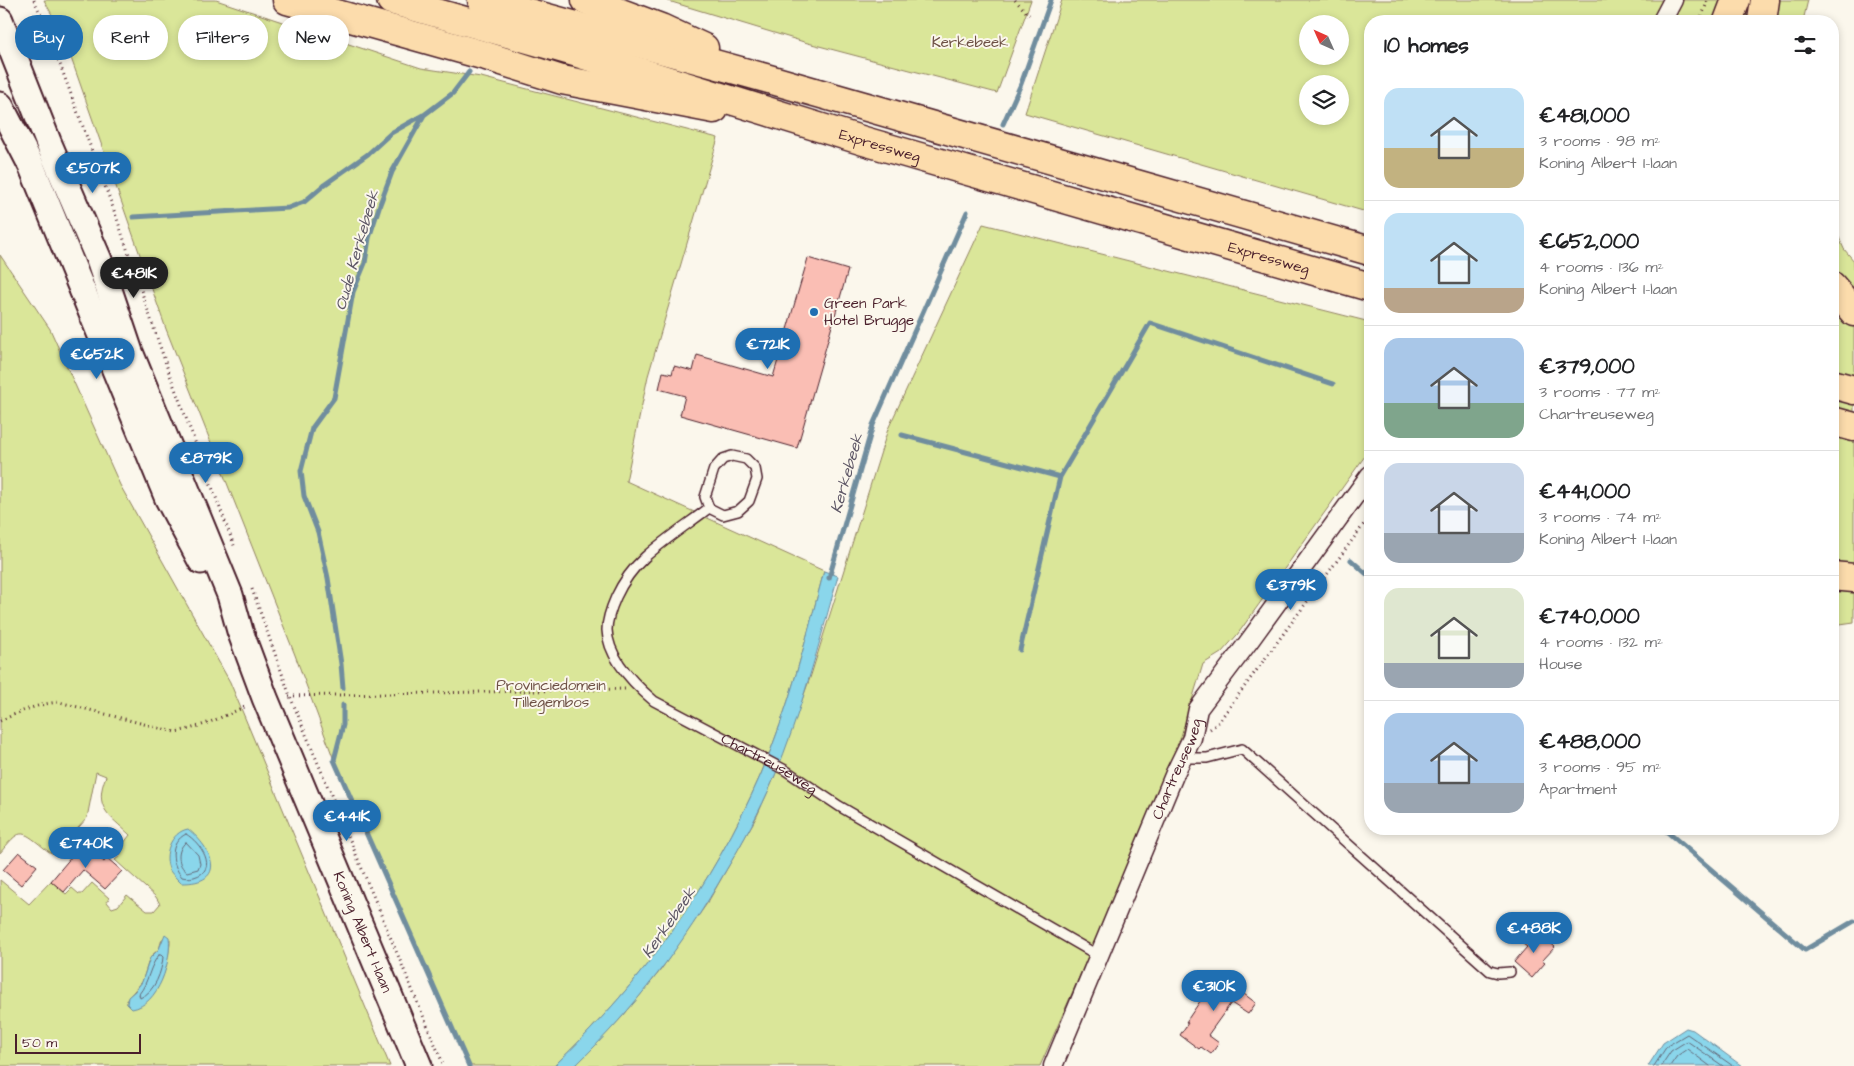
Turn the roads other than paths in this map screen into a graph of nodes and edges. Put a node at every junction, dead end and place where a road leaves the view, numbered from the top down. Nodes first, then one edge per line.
1 (287, 0) edge
2 (392, 0) edge
3 (482, 0) edge
4 (586, 0) edge
5 (1673, 0) edge
6 (1736, 0) edge
7 (1765, 0) edge
8 (1665, 15) edge
9 (1730, 15) edge
10 (1763, 15) edge
11 (0, 20) edge
12 (769, 79) junction
13 (0, 104) edge
14 (796, 121) junction
15 (1364, 250) edge
16 (1364, 285) edge
17 (1839, 294) edge
18 (1854, 312) edge
19 (1839, 386) edge
20 (1854, 390) edge
21 (1839, 423) edge
22 (1854, 427) edge
23 (1364, 483) edge
24 (709, 508) junction
25 (1839, 577) edge
26 (1854, 578) edge
27 (240, 631) junction
28 (1182, 758) junction
29 (1098, 956) junction
30 (1510, 972) dead end
31 (419, 1066) edge
32 (1053, 1066) edge

1 - 14 highway
2 - 14 highway, Expressweg
3 - 12 highway
4 - 12 highway
5 - 8 street
6 - 9 highway
7 - 10 highway
11 - 27 main road, Koning Albert I-laan
12 - 15 highway
13 - 27 main road, Koning Albert I-laan
14 - 16 highway, Expressweg
17 - 18 highway
19 - 20 highway
21 - 22 highway
23 - 28 street, Chartreuseweg
24 - 24 lane
24 - 29 lane, Chartreuseweg
25 - 26 highway
27 - 31 main road, Koning Albert I-laan
28 - 29 street, Chartreuseweg
28 - 30 lane
29 - 32 street, Chartreuseweg

